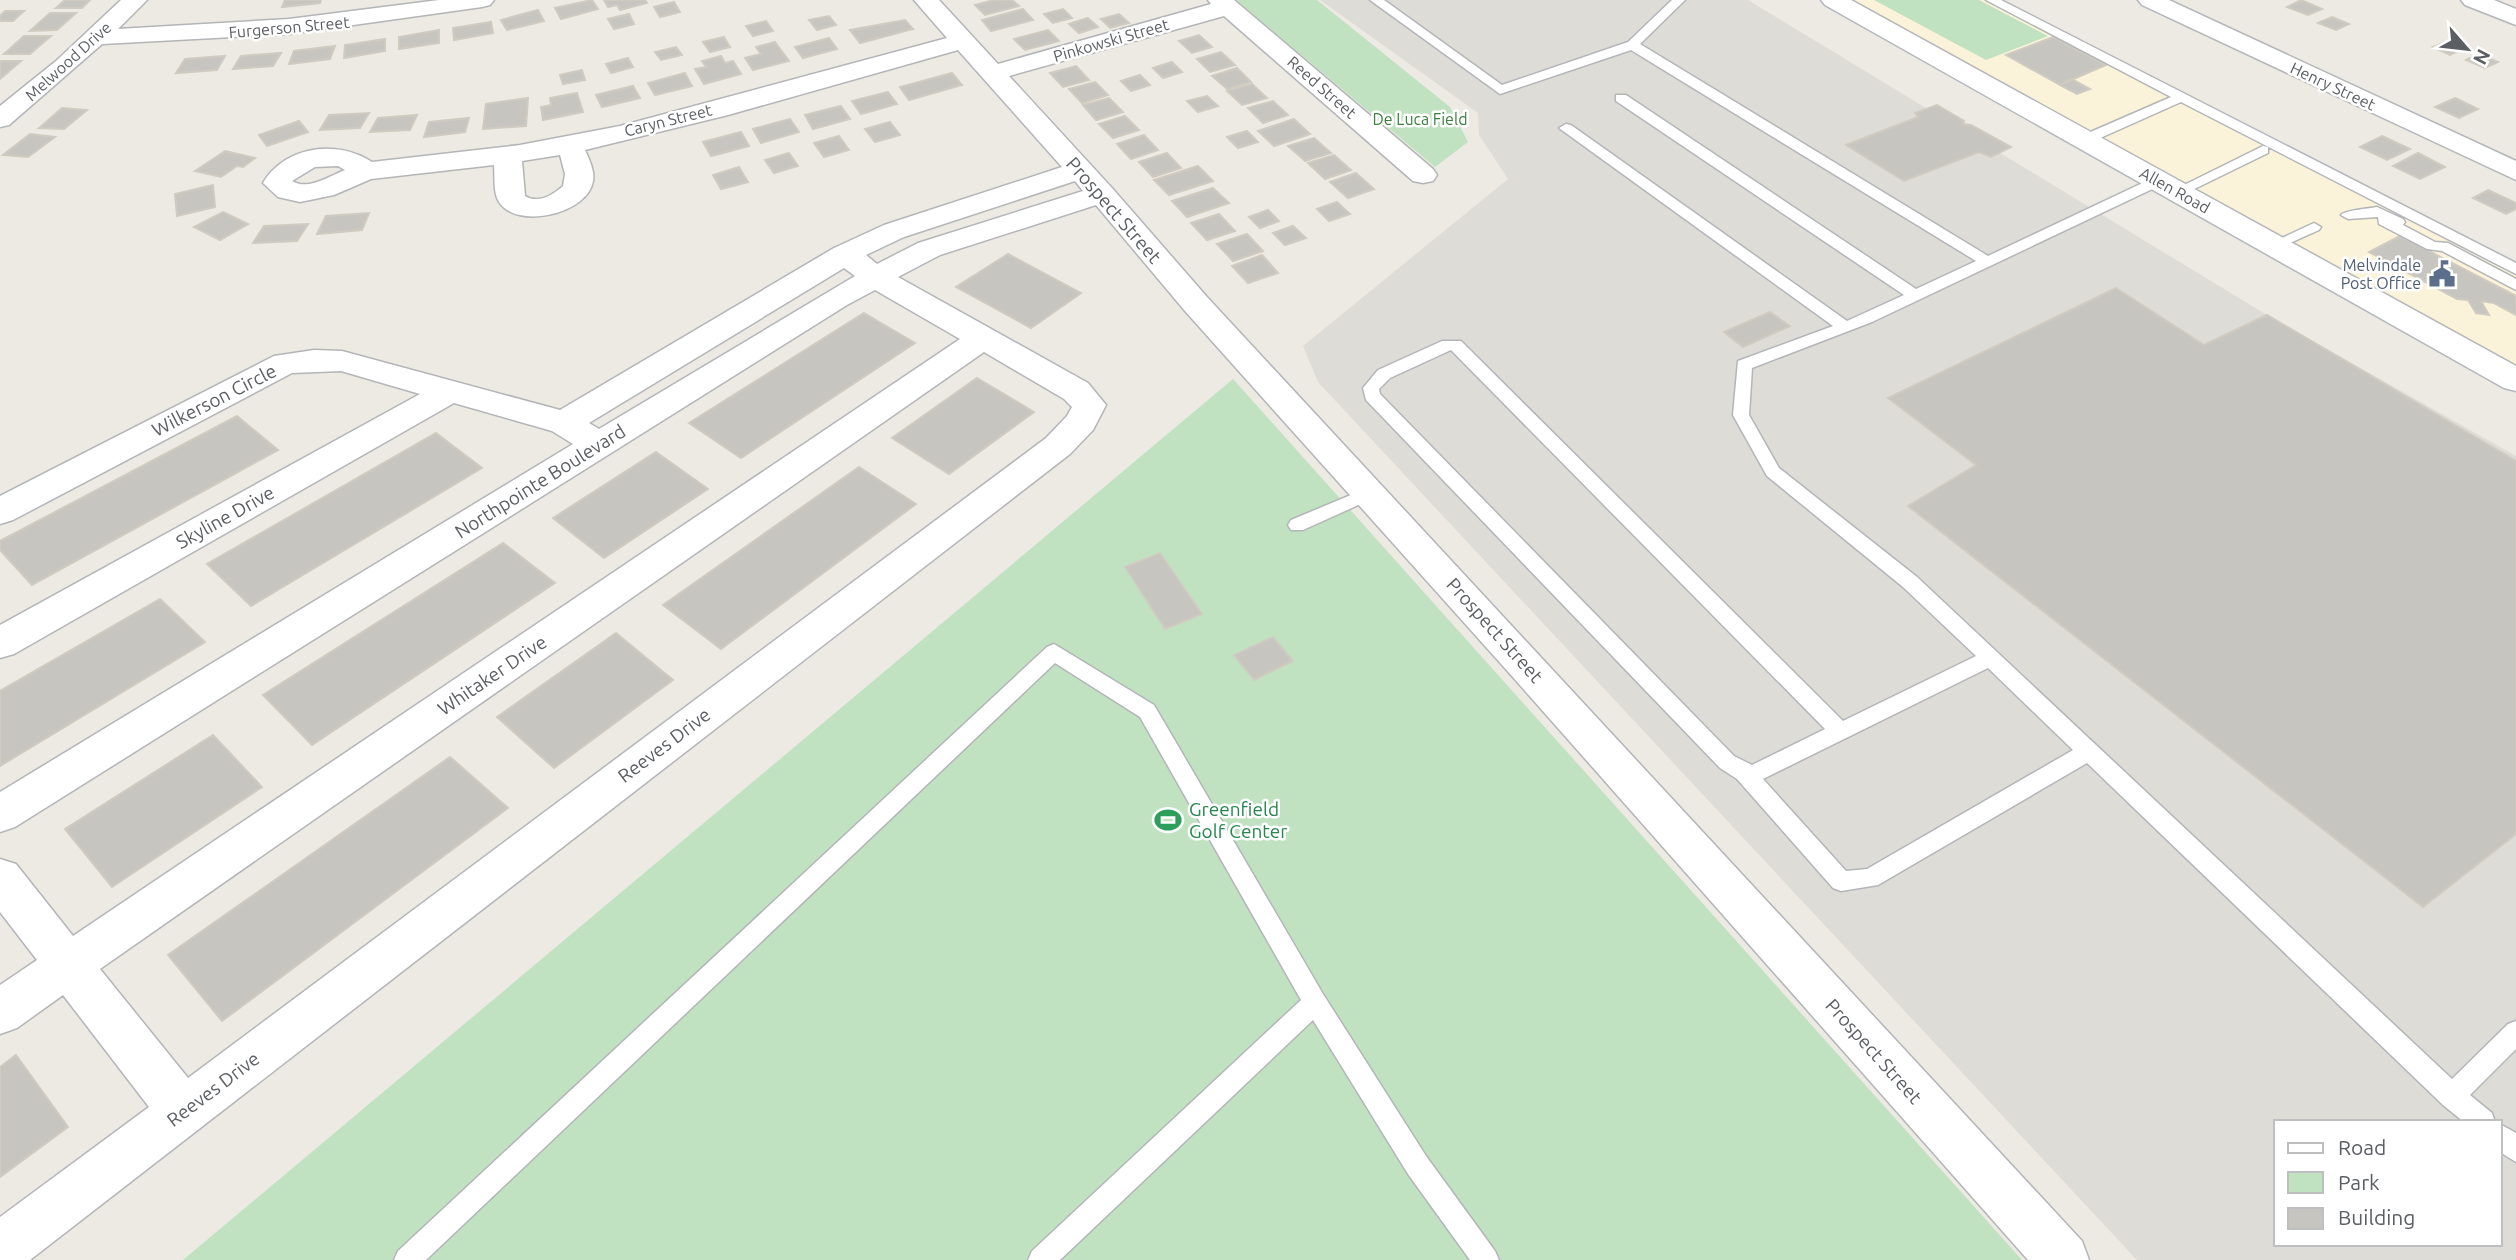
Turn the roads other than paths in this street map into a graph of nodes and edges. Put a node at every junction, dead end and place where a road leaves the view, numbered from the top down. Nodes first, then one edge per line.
1 (135, 0) edge
2 (482, 0) edge
3 (926, 0) edge
4 (1376, 0) edge
5 (1679, 0) edge
6 (1833, 0) edge
7 (1992, 0) edge
8 (2150, 0) edge
9 (2473, 0) edge
10 (1225, 4) edge
11 (2516, 18) edge
12 (94, 37) junction
13 (964, 41) junction
14 (1632, 45) junction
15 (993, 74) junction
16 (2181, 97) junction
17 (1621, 98) dead end
18 (0, 119) edge
19 (1566, 128) dead end
20 (2084, 140) junction
21 (570, 145) junction
22 (2263, 150) dead end
23 (507, 154) junction
24 (366, 171) dead end
25 (2516, 172) edge
26 (1423, 175) dead end
27 (1091, 182) junction
28 (2168, 186) junction
29 (2348, 215) dead end
30 (2314, 227) dead end
31 (2274, 245) junction
32 (1986, 261) junction
33 (860, 265) junction
34 (2516, 269) edge
35 (2516, 285) edge
36 (1914, 295) junction
37 (1845, 327) junction
38 (983, 338) junction
39 (2516, 380) edge
40 (450, 391) junction
41 (564, 424) junction
42 (599, 444) junction
43 (1370, 493) junction
44 (0, 511) edge
45 (1297, 525) dead end
46 (0, 643) edge
47 (1990, 658) junction
48 (1840, 732) junction
49 (2088, 752) junction
50 (1744, 773) junction
51 (0, 814) edge
52 (0, 878) edge
53 (69, 965) junction
54 (1315, 1002) junction
55 (0, 1012) edge
56 (2516, 1032) edge
57 (2452, 1096) junction
58 (183, 1111) junction
59 (2481, 1120) edge
60 (2502, 1138) edge
61 (2516, 1149) edge
62 (0, 1250) edge
63 (407, 1260) edge
64 (1041, 1260) edge
65 (1486, 1260) edge
66 (2063, 1260) edge

1 - 12 street, Melwood Drive
2 - 12 street, Furgerson Street
3 - 13 street, Prospect Street
4 - 14 lane
5 - 14 lane
6 - 20 street, Allen Road
7 - 16 lane
8 - 25 street, Henry Street
9 - 11 street
10 - 15 street, Pinkowski Street
10 - 26 street, Reed Street
12 - 18 street, Melwood Drive
13 - 15 street, Prospect Street
13 - 21 street, Caryn Street
14 - 32 lane
15 - 27 street, Prospect Street
16 - 20 lane
16 - 34 lane
17 - 36 lane
19 - 37 lane
20 - 28 street, Allen Road
21 - 23 street, Caryn Street
21 - 23 street
22 - 28 lane
23 - 24 street, Caryn Street
27 - 33 street, Northpointe Boulevard
27 - 43 street, Prospect Street
28 - 31 street, Allen Road
28 - 32 lane
29 - 35 lane
30 - 31 lane
31 - 39 street, Allen Road
32 - 36 lane
33 - 38 street, Reeves Drive
33 - 41 street, Northpointe Boulevard
33 - 42 street, Northpointe Boulevard
36 - 37 lane
37 - 47 lane
38 - 53 street, Whitaker Drive
38 - 58 street, Reeves Drive
40 - 41 street, Wilkerson Circle
40 - 44 street, Wilkerson Circle
40 - 46 street, Skyline Drive
41 - 42 street, Wilkerson Circle
42 - 51 street, Northpointe Boulevard
43 - 45 lane
43 - 66 street, Prospect Street
47 - 48 lane
47 - 49 lane
48 - 50 lane
48 - 50 lane
49 - 50 lane
49 - 57 lane
52 - 53 street
53 - 55 street, Whitaker Drive
53 - 58 street
54 - 63 lane
54 - 64 lane
54 - 65 lane
56 - 57 lane
57 - 59 lane
58 - 62 street, Reeves Drive
60 - 61 lane

